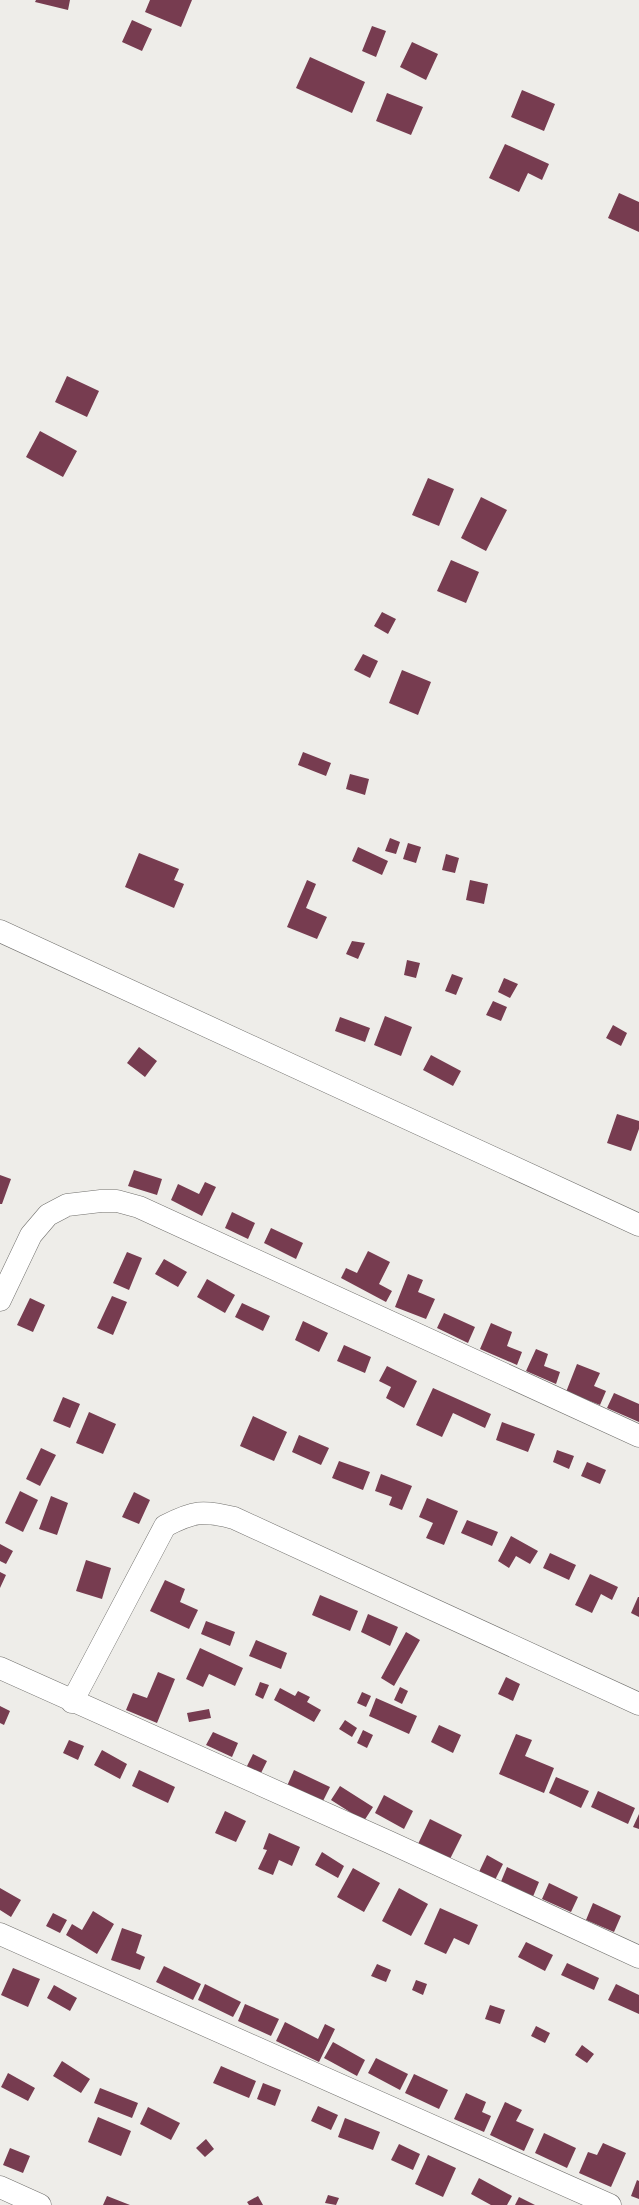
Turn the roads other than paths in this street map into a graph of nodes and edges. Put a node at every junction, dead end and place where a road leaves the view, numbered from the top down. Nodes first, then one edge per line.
1 (0, 932) edge
2 (639, 1225) edge
3 (0, 1300) edge
4 (639, 1436) edge
5 (0, 1668) edge
6 (72, 1702) junction
7 (639, 1704) edge
8 (0, 1934) edge
9 (639, 1957) edge
10 (0, 2187) edge
11 (40, 2205) edge
12 (610, 2205) edge

1 - 2 street
3 - 4 street
5 - 6 street
6 - 7 street
6 - 9 street
8 - 12 street
10 - 11 street

